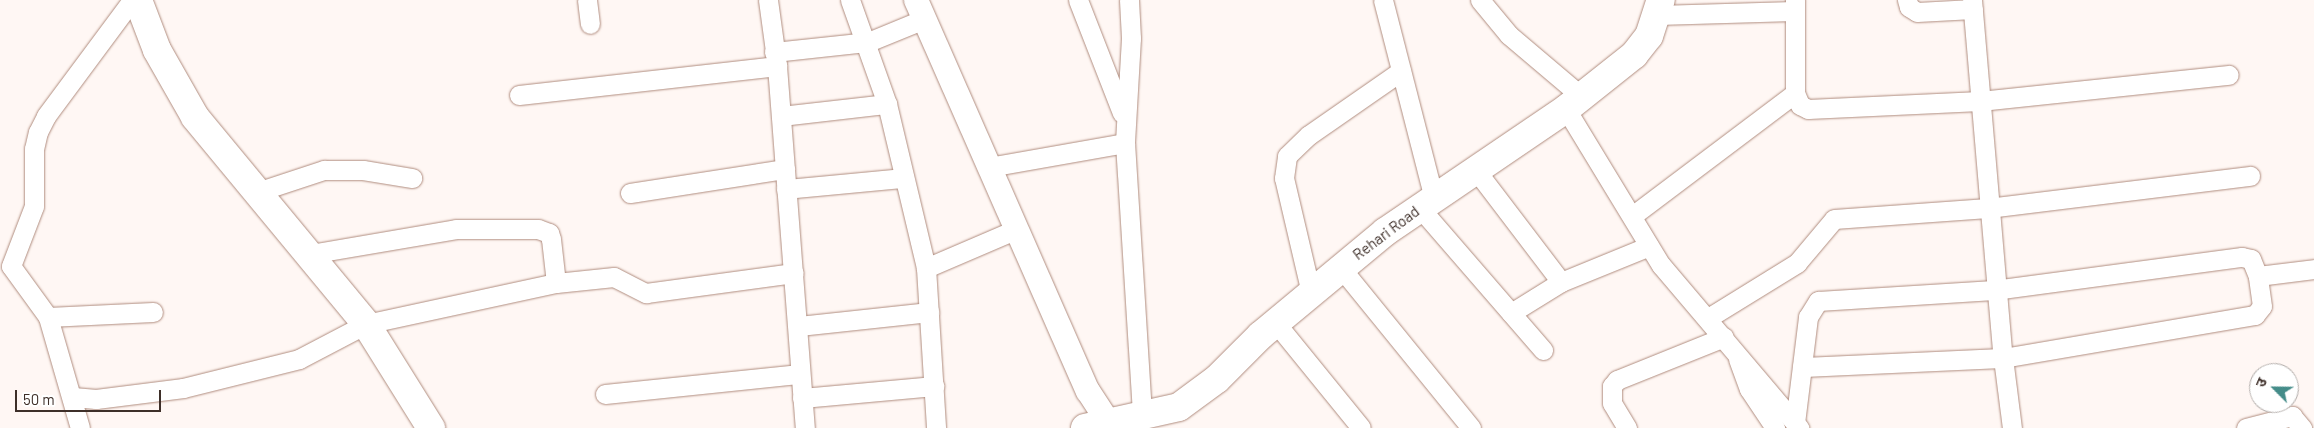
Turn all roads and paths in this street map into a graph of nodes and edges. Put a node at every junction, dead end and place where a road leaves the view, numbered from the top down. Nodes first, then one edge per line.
1 (132, 0) edge
2 (138, 0) edge
3 (587, 0) edge
4 (768, 0) edge
5 (850, 0) edge
6 (1078, 0) edge
7 (1129, 0) edge
8 (1383, 0) edge
9 (1480, 0) edge
10 (1907, 0) edge
11 (1972, 5) edge
12 (1794, 6) edge
13 (1659, 8) edge
14 (920, 9) edge
15 (590, 24) dead end
16 (868, 42) junction
17 (776, 59) junction
18 (1401, 71) junction
19 (2229, 76) dead end
20 (1795, 93) junction
21 (519, 94) dead end
22 (1980, 102) junction
23 (1574, 103) junction
24 (887, 104) junction
25 (781, 116) junction
26 (1124, 119) junction
27 (1125, 142) junction
28 (989, 167) junction
29 (784, 169) junction
30 (1475, 169) junction
31 (2250, 176) dead end
32 (412, 178) dead end
33 (902, 178) junction
34 (786, 189) junction
35 (257, 192) junction
36 (630, 193) dead end
37 (1427, 203) junction
38 (1988, 208) junction
39 (1632, 216) junction
40 (1017, 229) junction
41 (1649, 246) junction
42 (310, 254) junction
43 (6, 267) edge
44 (926, 268) junction
45 (1341, 268) junction
46 (2314, 269) edge
47 (794, 273) junction
48 (2258, 276) junction
49 (1561, 282) junction
50 (556, 283) junction
51 (1994, 290) junction
52 (1312, 293) junction
53 (153, 312) dead end
54 (930, 312) junction
55 (1511, 313) junction
56 (48, 317) junction
57 (1708, 318) junction
58 (1275, 322) junction
59 (366, 324) junction
60 (799, 326) junction
61 (1730, 344) junction
62 (1543, 350) dead end
63 (2002, 358) junction
64 (1802, 367) junction
65 (800, 374) junction
66 (934, 386) junction
67 (605, 394) dead end
68 (73, 397) junction
69 (802, 398) junction
70 (1142, 416) junction
71 (1112, 425) edge
72 (1797, 425) edge
73 (80, 428) edge
74 (431, 428) edge
75 (805, 428) edge
76 (936, 428) edge
77 (1085, 428) edge
78 (1361, 428) edge
79 (1471, 428) edge
80 (1627, 428) edge
81 (1775, 428) edge
82 (2012, 428) edge
83 (2246, 428) edge
84 (2302, 428) edge

1 - 43 street
2 - 35 main road
3 - 15 street
4 - 17 street
5 - 16 street
6 - 26 street
7 - 26 street
8 - 18 street
9 - 23 street
10 - 11 street
11 - 22 street
12 - 13 street
12 - 20 street
13 - 23 main road, Rehari Road
14 - 16 street
14 - 28 street
16 - 17 street
16 - 24 street
17 - 21 street
17 - 25 street
18 - 37 street
18 - 52 street
19 - 22 street
20 - 22 street
20 - 39 street
22 - 38 street
23 - 30 main road, Rehari Road
23 - 39 street
24 - 25 street
24 - 33 street
25 - 29 street
26 - 27 street
27 - 28 street
27 - 70 street
28 - 40 street
29 - 34 street
29 - 36 street
30 - 37 main road, Rehari Road
30 - 49 street
31 - 38 street
32 - 35 street
33 - 34 street
33 - 44 street
34 - 47 street
35 - 42 main road
37 - 45 main road, Rehari Road
37 - 55 street
38 - 51 street
38 - 57 street
39 - 41 street
40 - 44 street
40 - 71 street
41 - 49 street
41 - 57 street
42 - 50 street
42 - 59 main road
43 - 56 street
44 - 54 street
45 - 52 main road, Rehari Road
45 - 79 street
46 - 48 street
47 - 50 street
47 - 60 street
48 - 51 street
48 - 63 street
49 - 55 street
50 - 59 street
51 - 63 street
51 - 64 street
52 - 58 main road, Rehari Road
53 - 56 street
54 - 60 street
54 - 66 street
55 - 62 street
56 - 68 street
57 - 61 street
58 - 70 main road, Rehari Road
58 - 78 street
59 - 68 street
59 - 74 main road
60 - 65 street
61 - 72 street
61 - 80 street
61 - 81 street
63 - 64 street
63 - 82 street
64 - 72 street
65 - 67 street
65 - 69 street
66 - 69 street
66 - 76 street
68 - 73 street
69 - 75 street
70 - 71 main road, Rehari Road
71 - 77 main road, Rehari Road
83 - 84 street

